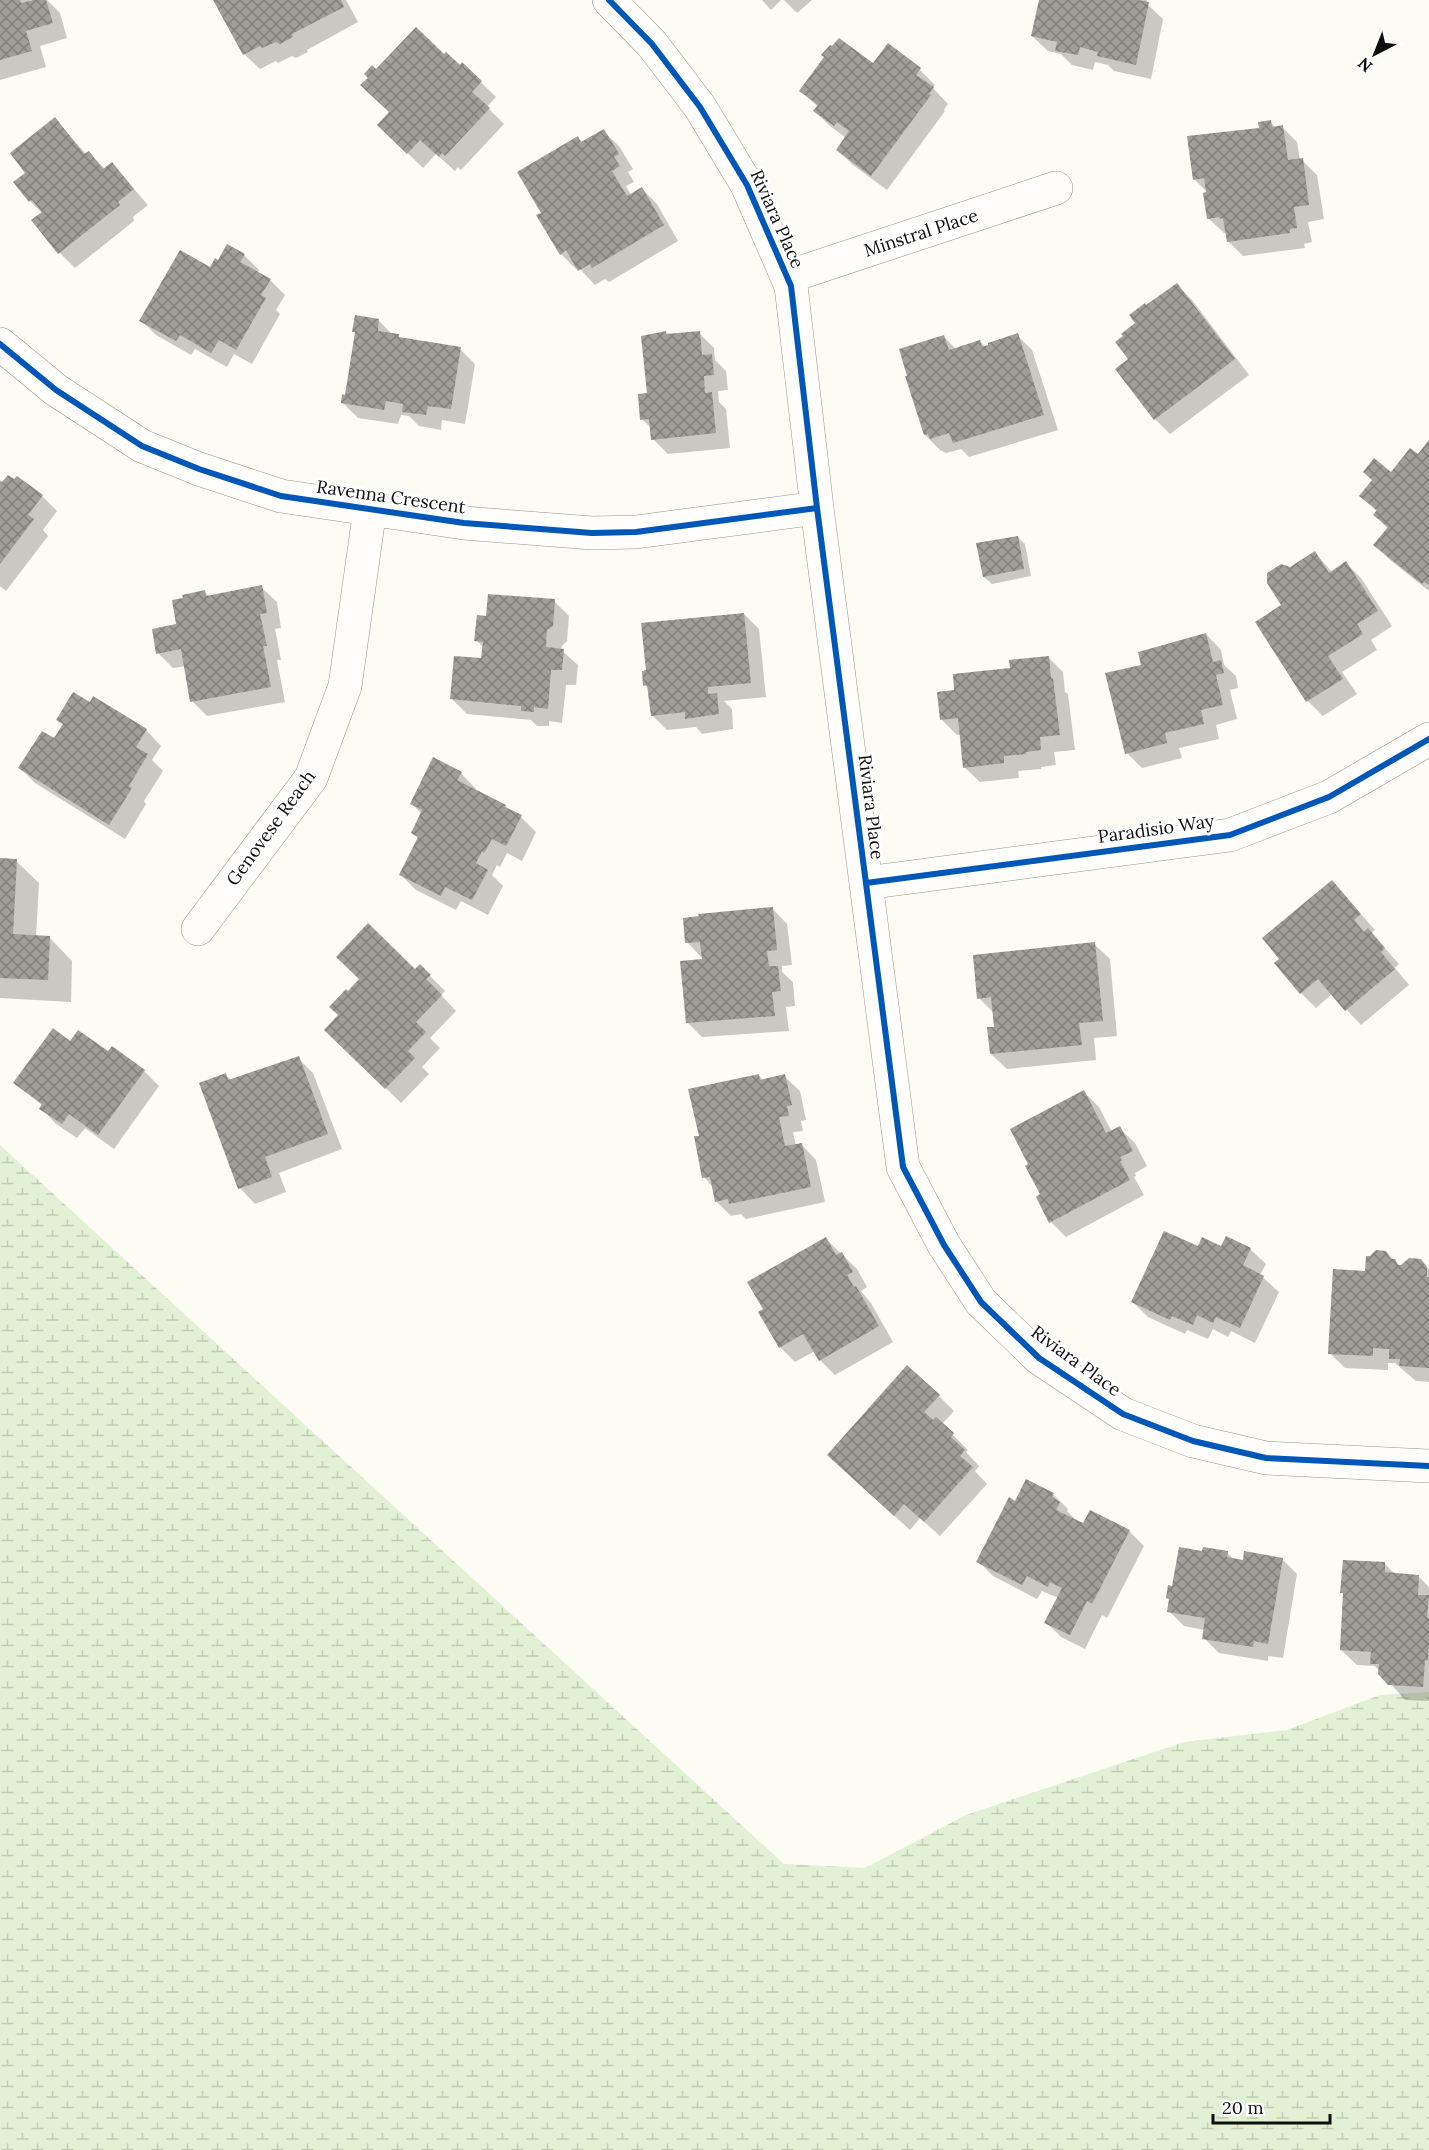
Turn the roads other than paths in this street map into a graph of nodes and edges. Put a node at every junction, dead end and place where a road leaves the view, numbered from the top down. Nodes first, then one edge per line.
1 (609, 0) edge
2 (1056, 188) dead end
3 (787, 277) junction
4 (0, 344) edge
5 (818, 508) junction
6 (370, 509) junction
7 (1423, 753) edge
8 (866, 884) junction
9 (198, 929) dead end
10 (1429, 1466) edge

1 - 3 street, Riviara Place
2 - 3 street, Minstral Place
3 - 5 street, Riviara Place
4 - 6 street, Ravenna Crescent
5 - 6 street, Ravenna Crescent
5 - 8 street, Riviara Place
6 - 9 street, Genovese Reach
7 - 8 street, Paradisio Way
8 - 10 street, Riviara Place

